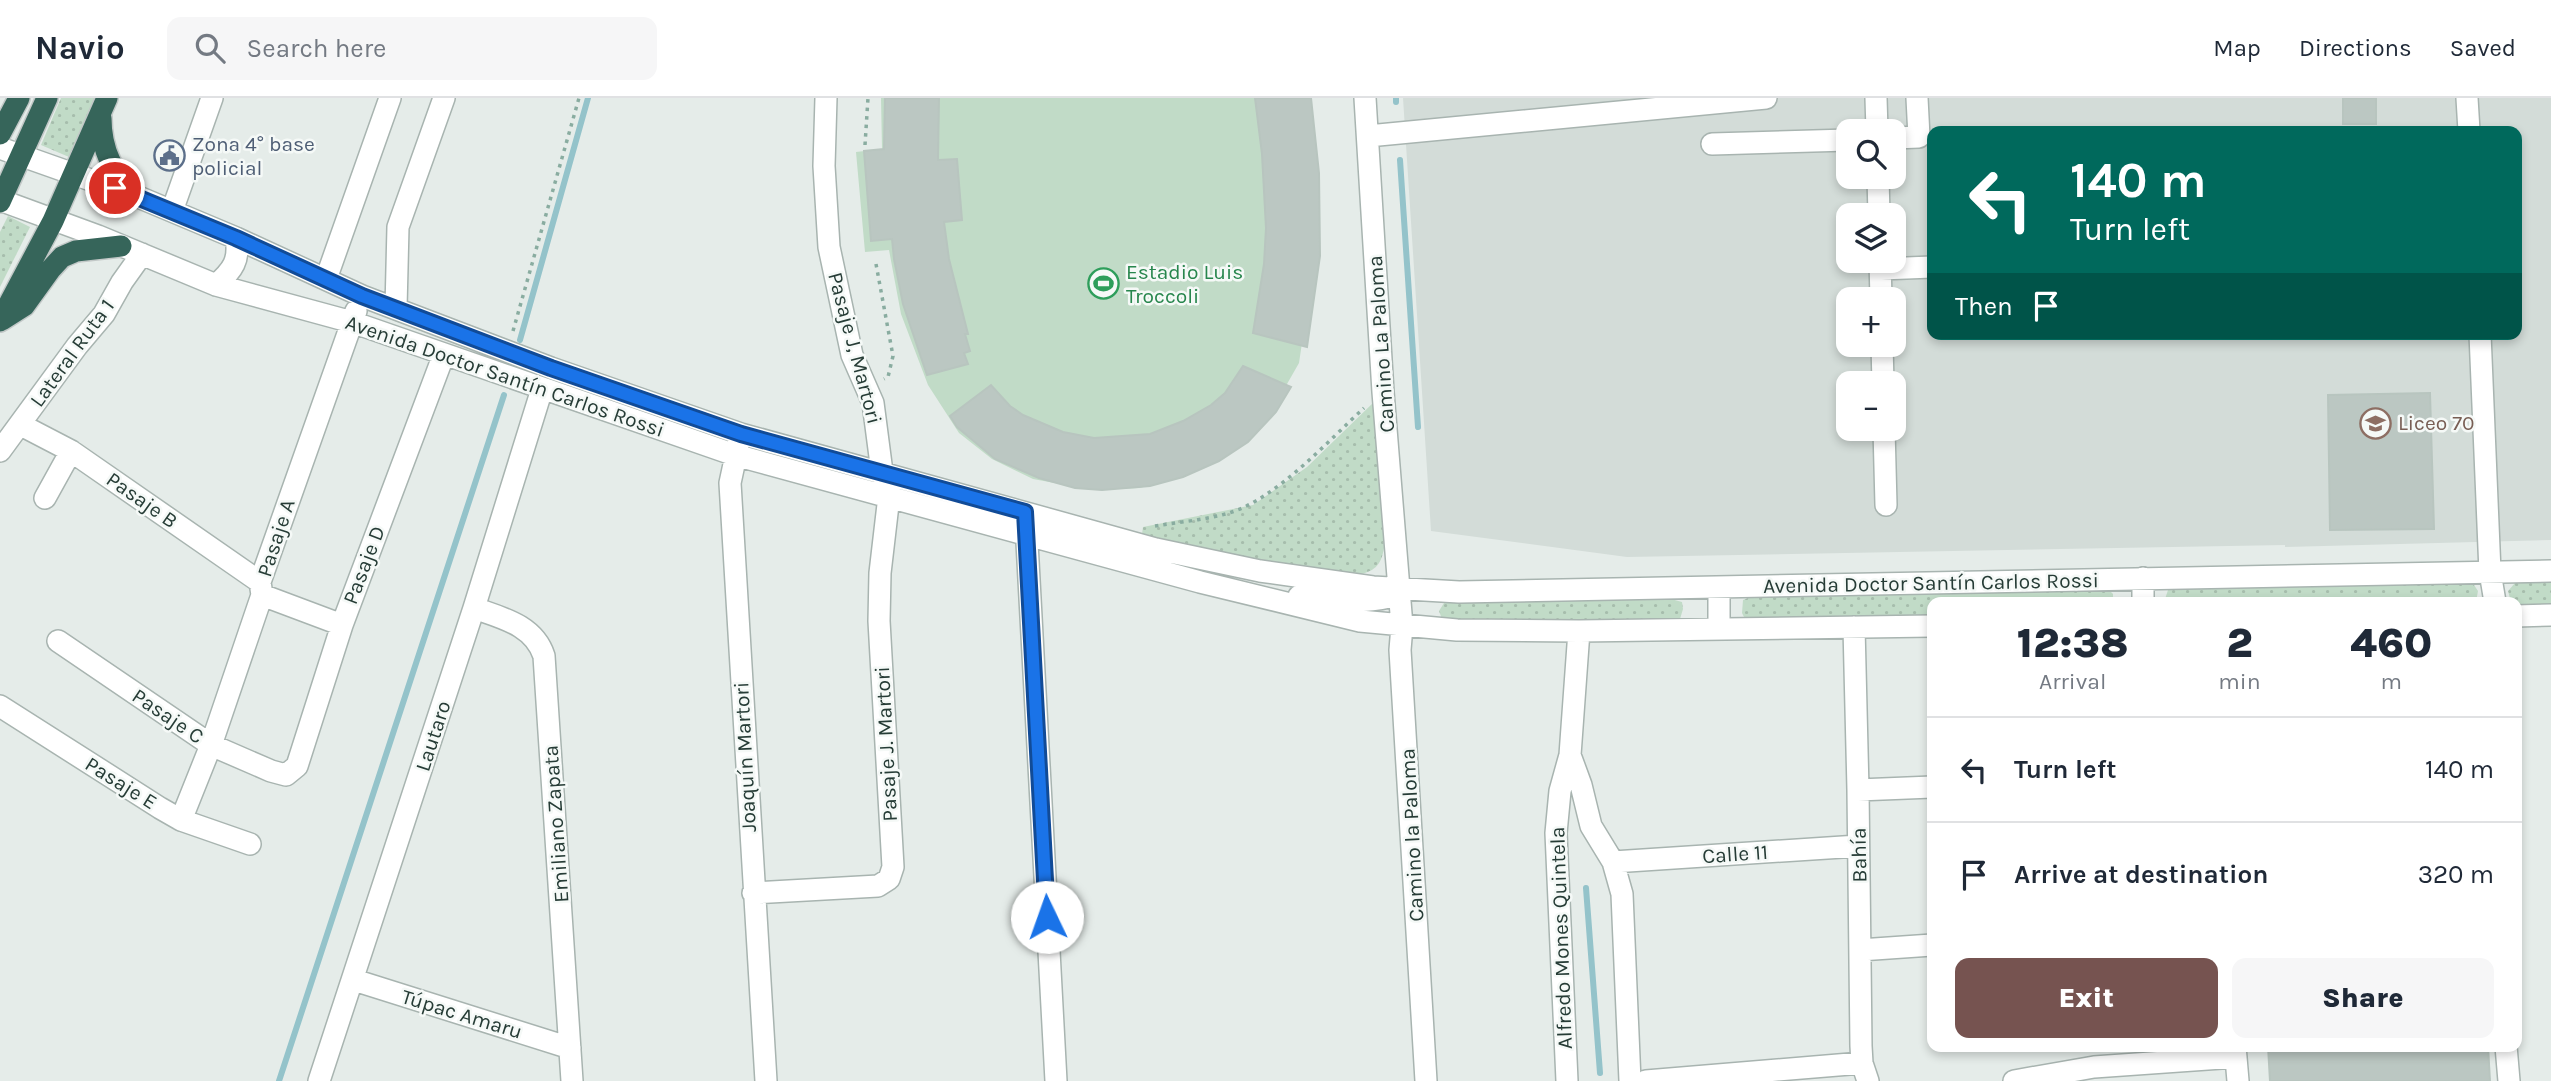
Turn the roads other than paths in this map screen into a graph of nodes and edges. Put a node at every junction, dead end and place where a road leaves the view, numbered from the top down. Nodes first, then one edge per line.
1 (7, 98) edge
2 (19, 98) edge
3 (47, 98) edge
4 (212, 98) edge
5 (390, 98) edge
6 (444, 98) edge
7 (827, 98) edge
8 (1366, 98) edge
9 (1766, 98) edge
10 (1877, 98) edge
11 (1917, 98) edge
12 (2467, 98) edge
13 (104, 106) edge
14 (0, 108) edge
15 (1877, 119) edge
16 (2469, 126) edge
17 (0, 134) edge
18 (1368, 136) junction
19 (1906, 138) edge
20 (1836, 140) edge
21 (1712, 144) dead end
22 (0, 148) edge
23 (23, 155) junction
24 (75, 173) junction
25 (136, 196) junction
26 (0, 201) edge
27 (172, 211) junction
28 (53, 220) junction
29 (236, 238) junction
30 (121, 246) junction
31 (142, 254) junction
32 (1906, 266) edge
33 (1927, 267) edge
34 (326, 279) junction
35 (216, 285) junction
36 (362, 296) junction
37 (396, 309) junction
38 (0, 321) edge
39 (352, 322) junction
40 (2480, 340) edge
41 (444, 354) junction
42 (542, 389) junction
43 (21, 425) junction
44 (741, 434) junction
45 (1884, 441) edge
46 (0, 451) edge
47 (71, 451) junction
48 (735, 455) junction
49 (882, 472) junction
50 (890, 496) junction
51 (46, 498) dead end
52 (1886, 505) dead end
53 (1025, 512) junction
54 (1027, 535) junction
55 (2551, 571) edge
56 (2490, 572) junction
57 (2143, 578) junction
58 (1719, 587) junction
59 (261, 588) junction
60 (1398, 589) junction
61 (2143, 597) edge
62 (2494, 597) edge
63 (1271, 601) junction
64 (474, 608) junction
65 (2551, 615) edge
66 (2522, 616) edge
67 (342, 625) junction
68 (1402, 626) junction
69 (1927, 626) edge
70 (1854, 627) junction
71 (1719, 629) junction
72 (1579, 631) junction
73 (58, 641) dead end
74 (0, 706) edge
75 (211, 745) junction
76 (1570, 755) junction
77 (286, 775) joint
78 (1927, 787) edge
79 (1858, 790) junction
80 (181, 820) junction
81 (250, 844) dead end
82 (1858, 846) junction
83 (1613, 862) junction
84 (753, 893) junction
85 (1927, 946) edge
86 (1860, 950) junction
87 (354, 980) junction
88 (570, 1048) junction
89 (2235, 1052) edge
90 (2507, 1052) edge
91 (1865, 1072) edge
92 (1796, 1075) edge
93 (319, 1081) edge
94 (572, 1081) edge
95 (766, 1081) edge
96 (1056, 1081) edge
97 (1426, 1081) edge
98 (1567, 1081) edge
99 (1630, 1081) edge
100 (1646, 1081) edge
101 (2014, 1081) edge
102 (2238, 1081) edge
103 (2509, 1081) edge

1 - 14 highway
2 - 17 highway
3 - 23 highway
4 - 27 street
5 - 34 street
6 - 37 street
7 - 49 street, Pasaje J, Martori
8 - 18 street, Camino La Paloma
9 - 18 street
10 - 15 street
11 - 19 street
12 - 16 street
13 - 24 highway
13 - 25 highway
18 - 60 street, Camino La Paloma
20 - 21 street
22 - 23 street, Avenida Doctor Santín Carlos Rossi
23 - 24 street, Avenida Doctor Santín Carlos Rossi
23 - 26 highway
24 - 25 street, Avenida Doctor Santín Carlos Rossi
24 - 28 highway
25 - 27 street, Avenida Doctor Santín Carlos Rossi
26 - 28 street, Avenida Doctor Santín Carlos Rossi
27 - 29 street, Avenida Doctor Santín Carlos Rossi
28 - 30 street, Avenida Doctor Santín Carlos Rossi
28 - 38 highway
29 - 34 street, Avenida Doctor Santín Carlos Rossi
29 - 35 street
30 - 31 street, Avenida Doctor Santín Carlos Rossi
30 - 38 highway
31 - 35 street, Avenida Doctor Santín Carlos Rossi
31 - 43 street, Lateral Ruta 1
32 - 33 street
34 - 36 street, Avenida Doctor Santín Carlos Rossi
35 - 39 street, Avenida Doctor Santín Carlos Rossi
36 - 37 street, Avenida Doctor Santín Carlos Rossi
36 - 39 street, Pasaje A
37 - 44 street, Avenida Doctor Santín Carlos Rossi
39 - 41 street, Avenida Doctor Santín Carlos Rossi
39 - 59 street, Pasaje A
40 - 56 street
41 - 42 street, Avenida Doctor Santín Carlos Rossi
41 - 67 street, Pasaje D
42 - 48 street, Avenida Doctor Santín Carlos Rossi
42 - 64 street, Lautaro
43 - 46 street, Lateral Ruta 1
43 - 47 street, Pasaje B
44 - 48 street, Joaquín Martori
44 - 49 street, Avenida Doctor Santín Carlos Rossi
45 - 52 street
47 - 51 street
47 - 59 street, Pasaje B
48 - 50 street, Avenida Doctor Santín Carlos Rossi
48 - 84 street, Joaquín Martori
49 - 50 street, Pasaje J. Martori
49 - 53 street, Avenida Doctor Santín Carlos Rossi
50 - 54 street, Avenida Doctor Santín Carlos Rossi
50 - 84 street, Pasaje J. Martori
53 - 54 street
53 - 60 street, Avenida Doctor Santín Carlos Rossi
54 - 63 street, Avenida Doctor Santín Carlos Rossi
54 - 96 street
55 - 56 street, Avenida Doctor Santín Carlos Rossi
56 - 57 street, Avenida Doctor Santín Carlos Rossi
56 - 62 street
57 - 58 street, Avenida Doctor Santín Carlos Rossi
57 - 61 street
58 - 60 street, Avenida Doctor Santín Carlos Rossi
58 - 71 street
59 - 67 street, Pasaje B
59 - 75 street, Pasaje A
60 - 63 street
60 - 68 street, Camino la Paloma
63 - 68 street, Avenida Doctor Santín Carlos Rossi
64 - 87 street, Lautaro
64 - 88 street, Emiliano Zapata
65 - 66 street
67 - 77 street, Pasaje D
68 - 72 street, Avenida Doctor Santín Carlos Rossi
68 - 97 street, Camino la Paloma
69 - 70 street, Avenida Doctor Santín Carlos Rossi
70 - 71 street, Avenida Doctor Santín Carlos Rossi
70 - 79 street, Bahía
71 - 72 street, Avenida Doctor Santín Carlos Rossi
72 - 76 street, Alfredo Mones Quintela
73 - 75 street, Pasaje C
74 - 80 street, Pasaje E
75 - 77 street, Pasaje C
75 - 80 street, Pasaje A
76 - 83 street, Alfredo Mones Quintela
76 - 98 street, Alfredo Mones Quintela
78 - 79 street
79 - 82 street, Bahía
80 - 81 street, Pasaje E
82 - 83 street, Calle 11
82 - 86 street, Bahía
83 - 99 street, Alfredo Mones Quintela
84 - 95 street, Joaquín Martori
85 - 86 street
86 - 91 street, Bahía
87 - 88 street, Túpac Amaru
87 - 93 street, Lautaro
88 - 94 street, Emiliano Zapata
89 - 101 street
89 - 102 street
90 - 103 street
91 - 92 street
92 - 100 street

